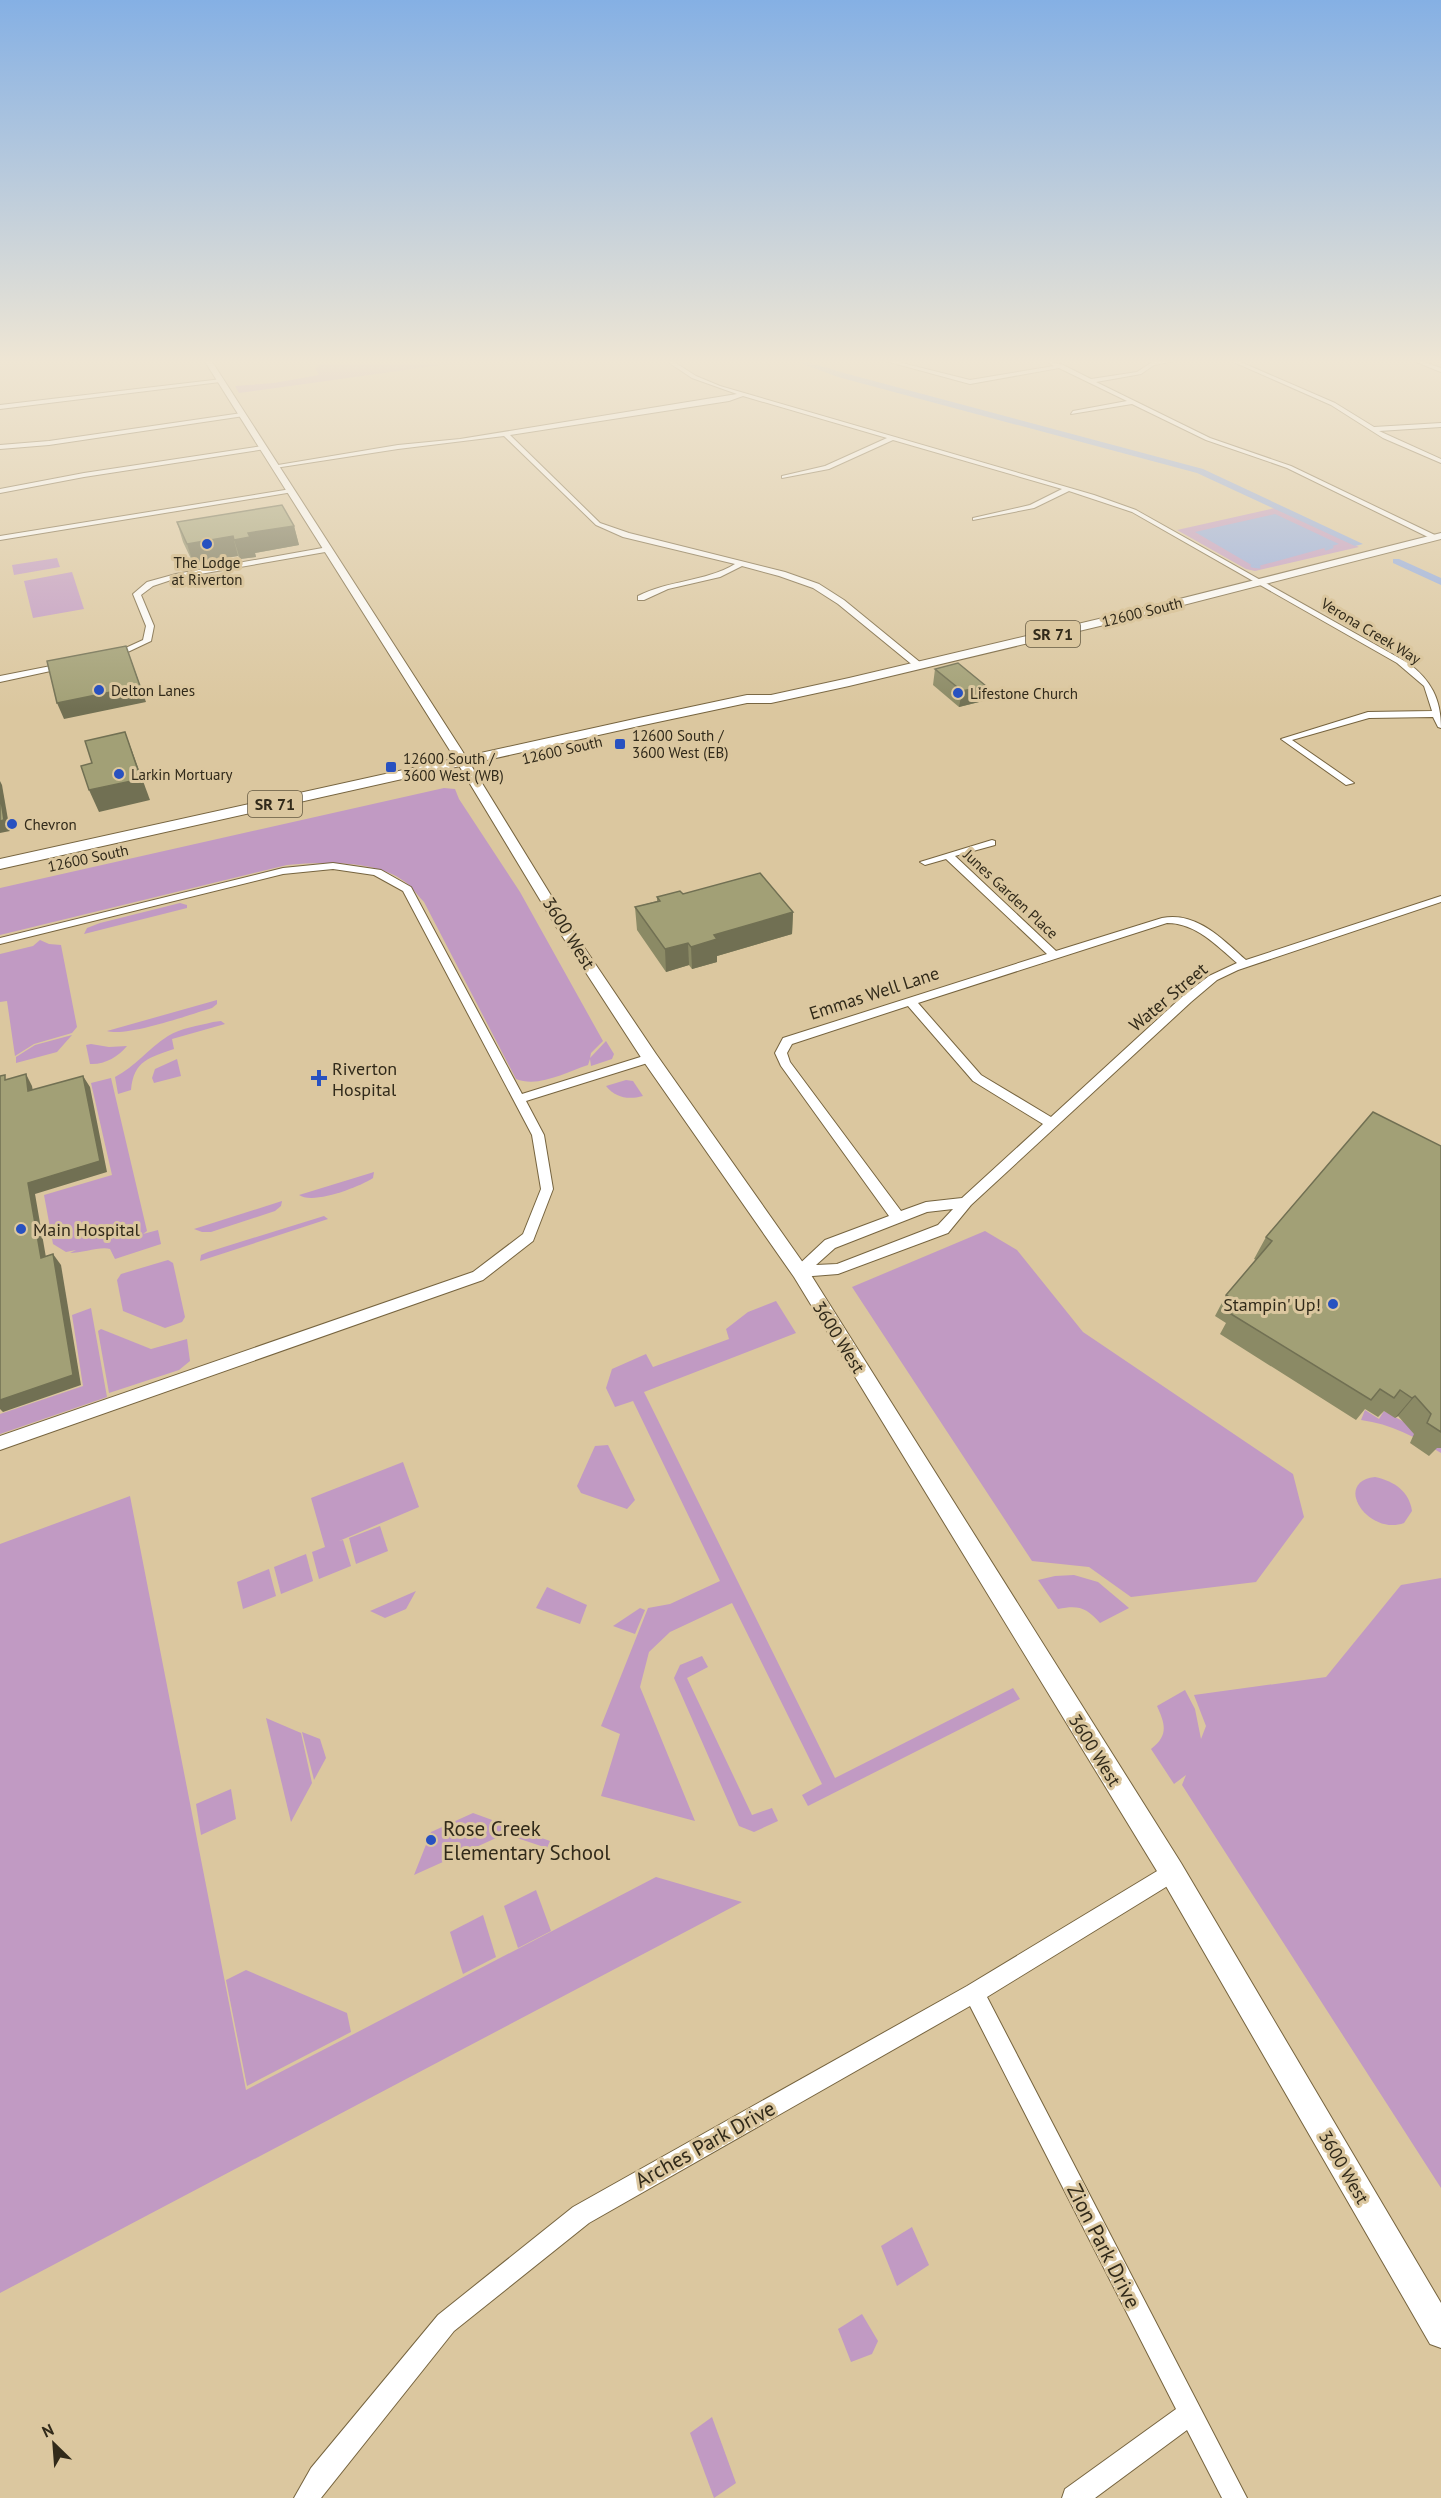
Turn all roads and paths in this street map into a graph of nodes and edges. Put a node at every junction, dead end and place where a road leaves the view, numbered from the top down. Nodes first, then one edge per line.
1 (76, 477) edge
2 (282, 477) edge
3 (548, 477) edge
4 (1025, 477) edge
5 (1310, 477) edge
6 (1068, 489) junction
7 (0, 491) edge
8 (291, 491) junction
9 (975, 519) dead end
10 (1438, 537) edge
11 (0, 538) edge
12 (328, 549) junction
13 (741, 564) junction
14 (1259, 582) junction
15 (641, 598) dead end
16 (104, 658) edge
17 (72, 664) edge
18 (918, 665) junction
19 (0, 679) edge
20 (1434, 714) junction
21 (1441, 725) edge
22 (466, 767) junction
23 (1349, 783) dead end
24 (992, 843) dead end
25 (948, 855) junction
26 (925, 862) dead end
27 (0, 864) edge
28 (0, 877) edge
29 (1441, 899) edge
30 (0, 941) edge
31 (1054, 955) junction
32 (1245, 965) junction
33 (910, 1001) junction
34 (650, 1058) junction
35 (519, 1099) junction
36 (1053, 1124) junction
37 (966, 1202) junction
38 (898, 1218) junction
39 (800, 1272) junction
40 (0, 1443) edge
41 (1172, 1872) junction
42 (974, 1993) junction
43 (1441, 2333) edge
44 (1191, 2413) junction
45 (306, 2498) edge
46 (1074, 2498) edge
47 (1235, 2498) edge

1 - 7 street
2 - 8 main road, 3600 West
3 - 13 street
4 - 6 street, Verona Creek Way
5 - 10 street
6 - 9 street
6 - 14 street, Verona Creek Way
8 - 11 street
8 - 12 main road, 3600 West
10 - 14 main road, 12600 South / SR 71
12 - 16 street
12 - 22 main road, 3600 West
13 - 15 street
13 - 18 street
14 - 18 main road, 12600 South / SR 71
14 - 20 street, Verona Creek Way
17 - 19 street
18 - 22 main road, 12600 South / SR 71
20 - 21 street, Verona Creek Way
20 - 23 street
22 - 27 main road, 12600 South / SR 71
22 - 28 main road, 12600 South / SR 71
22 - 34 main road, 3600 West
24 - 25 street, Junes Garden Place
25 - 26 street, Junes Garden Place
25 - 31 street, Junes Garden Place
29 - 32 street, Water Street
30 - 35 street
31 - 32 street, Emmas Well Lane
31 - 33 street, Emmas Well Lane
32 - 36 street, Water Street
33 - 36 street
33 - 38 street, Emmas Well Lane
34 - 35 street
34 - 39 main road, 3600 West
35 - 40 street
36 - 37 street, Water Street
37 - 38 street
37 - 39 street, Water Street
38 - 39 street
39 - 41 main road, 3600 West
41 - 42 street, Arches Park Drive
41 - 43 main road, 3600 West
42 - 44 street, Zion Park Drive
42 - 45 street, Arches Park Drive
44 - 46 street
44 - 47 street, Zion Park Drive

